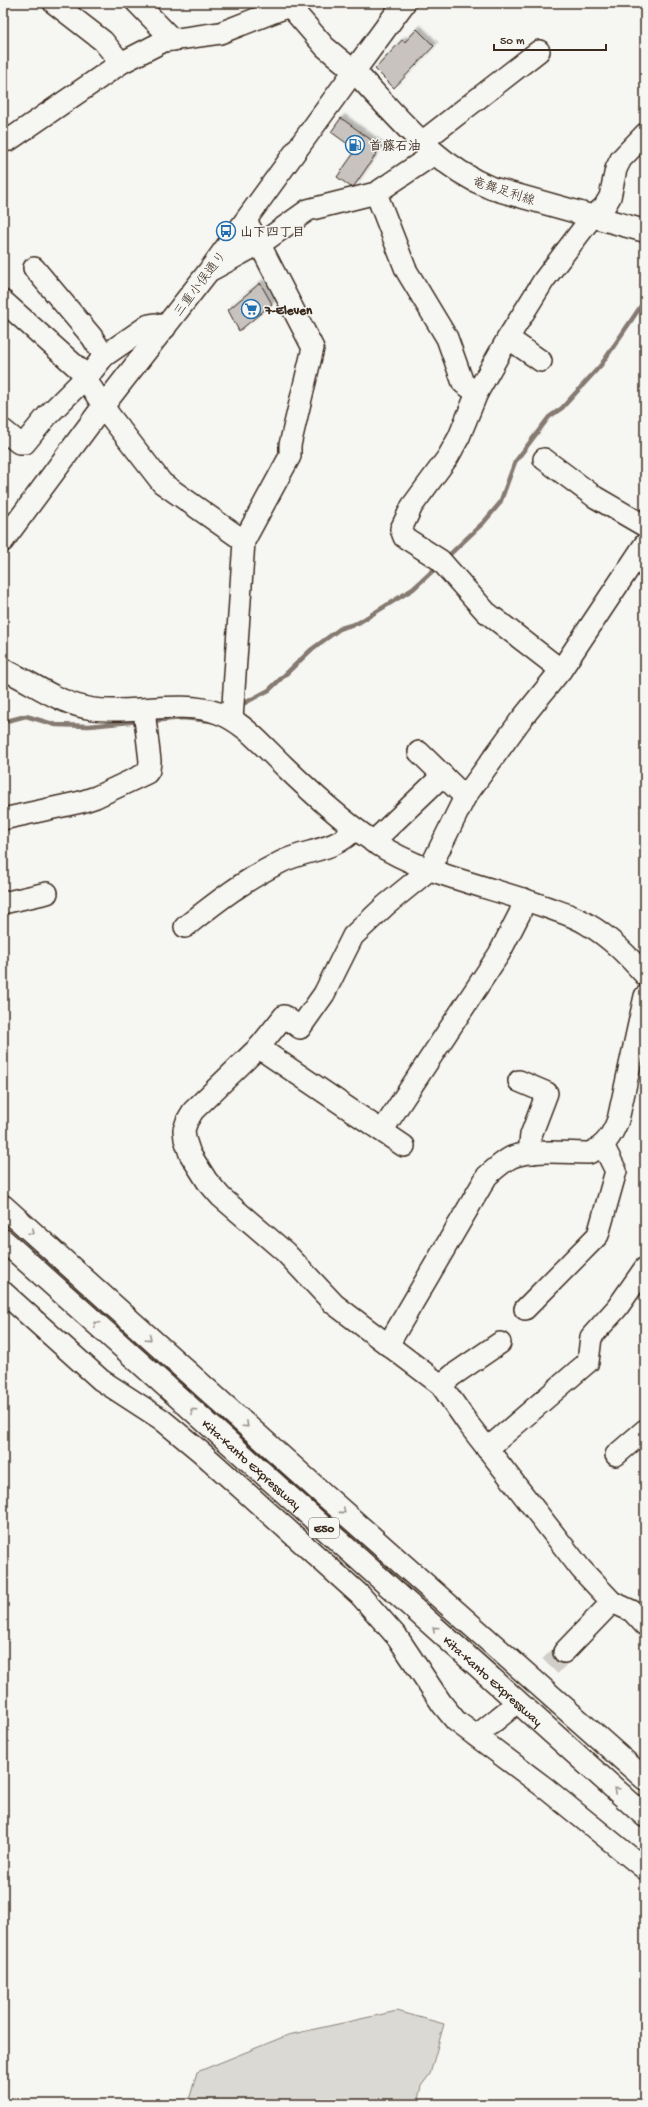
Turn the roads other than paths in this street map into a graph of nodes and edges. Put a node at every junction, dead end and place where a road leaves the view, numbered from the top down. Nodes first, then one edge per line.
1 (54, 3) edge
2 (137, 3) edge
3 (404, 3) edge
4 (288, 5) edge
5 (172, 40) junction
6 (539, 51) dead end
7 (121, 63) junction
8 (354, 71) junction
9 (645, 134) edge
10 (6, 138) edge
11 (428, 148) junction
12 (376, 193) junction
13 (592, 217) junction
14 (246, 220) junction
15 (645, 231) edge
16 (260, 244) junction
17 (34, 268) dead end
18 (208, 272) junction
19 (3, 301) edge
20 (164, 328) junction
21 (508, 338) junction
22 (104, 356) junction
23 (541, 361) dead end
24 (85, 380) junction
25 (478, 393) junction
26 (104, 406) junction
27 (3, 430) edge
28 (544, 459) dead end
29 (645, 526) edge
30 (3, 541) edge
31 (244, 541) junction
32 (642, 556) edge
33 (3, 669) edge
34 (561, 670) junction
35 (144, 710) junction
36 (232, 719) junction
37 (420, 752) dead end
38 (443, 775) junction
39 (465, 798) junction
40 (6, 819) edge
41 (355, 829) junction
42 (374, 842) junction
43 (429, 870) junction
44 (46, 893) dead end
45 (524, 899) junction
46 (3, 903) edge
47 (185, 927) dead end
48 (645, 975) edge
49 (645, 996) edge
50 (260, 1046) junction
51 (519, 1081) dead end
52 (382, 1131) junction
53 (603, 1145) junction
54 (404, 1146) dead end
55 (533, 1153) junction
56 (3, 1206) edge
57 (3, 1240) edge
58 (645, 1268) edge
59 (3, 1292) edge
60 (525, 1309) dead end
61 (500, 1343) dead end
62 (388, 1345) junction
63 (441, 1385) junction
64 (645, 1430) edge
65 (487, 1449) junction
66 (616, 1456) dead end
67 (612, 1602) junction
68 (645, 1625) edge
69 (564, 1652) tunnel mouth
70 (506, 1711) tunnel mouth
71 (476, 1736) junction
72 (645, 1779) edge
73 (645, 1816) edge
74 (645, 1870) edge

1 - 7 street
2 - 5 street
3 - 8 main road, 三重小俣通り
4 - 5 street
4 - 8 street
5 - 7 street
6 - 11 street
7 - 10 street
8 - 11 main road, 竜舞足利線
8 - 14 street, 三重小俣通り
9 - 13 street
11 - 12 street
11 - 13 main road, 竜舞足利線
12 - 16 street
12 - 25 street
13 - 15 main road, 竜舞足利線
13 - 21 street
14 - 16 street
14 - 18 street, 三重小俣通り
16 - 18 street
16 - 31 street
17 - 22 street
18 - 20 street, 三重小俣通り
19 - 24 street
20 - 22 street
20 - 26 street, 三重小俣通り
21 - 23 street
21 - 25 street
22 - 24 street
24 - 26 street
24 - 27 street
25 - 34 street
26 - 30 street, 三重小俣通り
26 - 31 street
28 - 29 street
31 - 36 street
32 - 34 street
33 - 35 street
34 - 39 street
35 - 36 street
35 - 40 street
36 - 41 street
37 - 38 street
38 - 39 street
38 - 42 street
39 - 43 street
41 - 42 street
41 - 47 street
42 - 43 street
43 - 45 street
43 - 50 street
44 - 46 street
45 - 48 street
45 - 52 street
49 - 53 street
50 - 52 street
50 - 62 street
51 - 55 street
52 - 54 street
53 - 55 street
53 - 60 street
55 - 62 street
56 -> 72 main road, Kita-Kanto Expressway / E50
73 -> 57 main road, Kita-Kanto Expressway / E50
58 - 65 street
59 - 71 street
61 - 63 street
62 - 63 street
63 - 65 street
64 - 66 street
65 - 67 street
67 - 68 street
67 - 69 street
70 - 71 street
71 - 74 street

